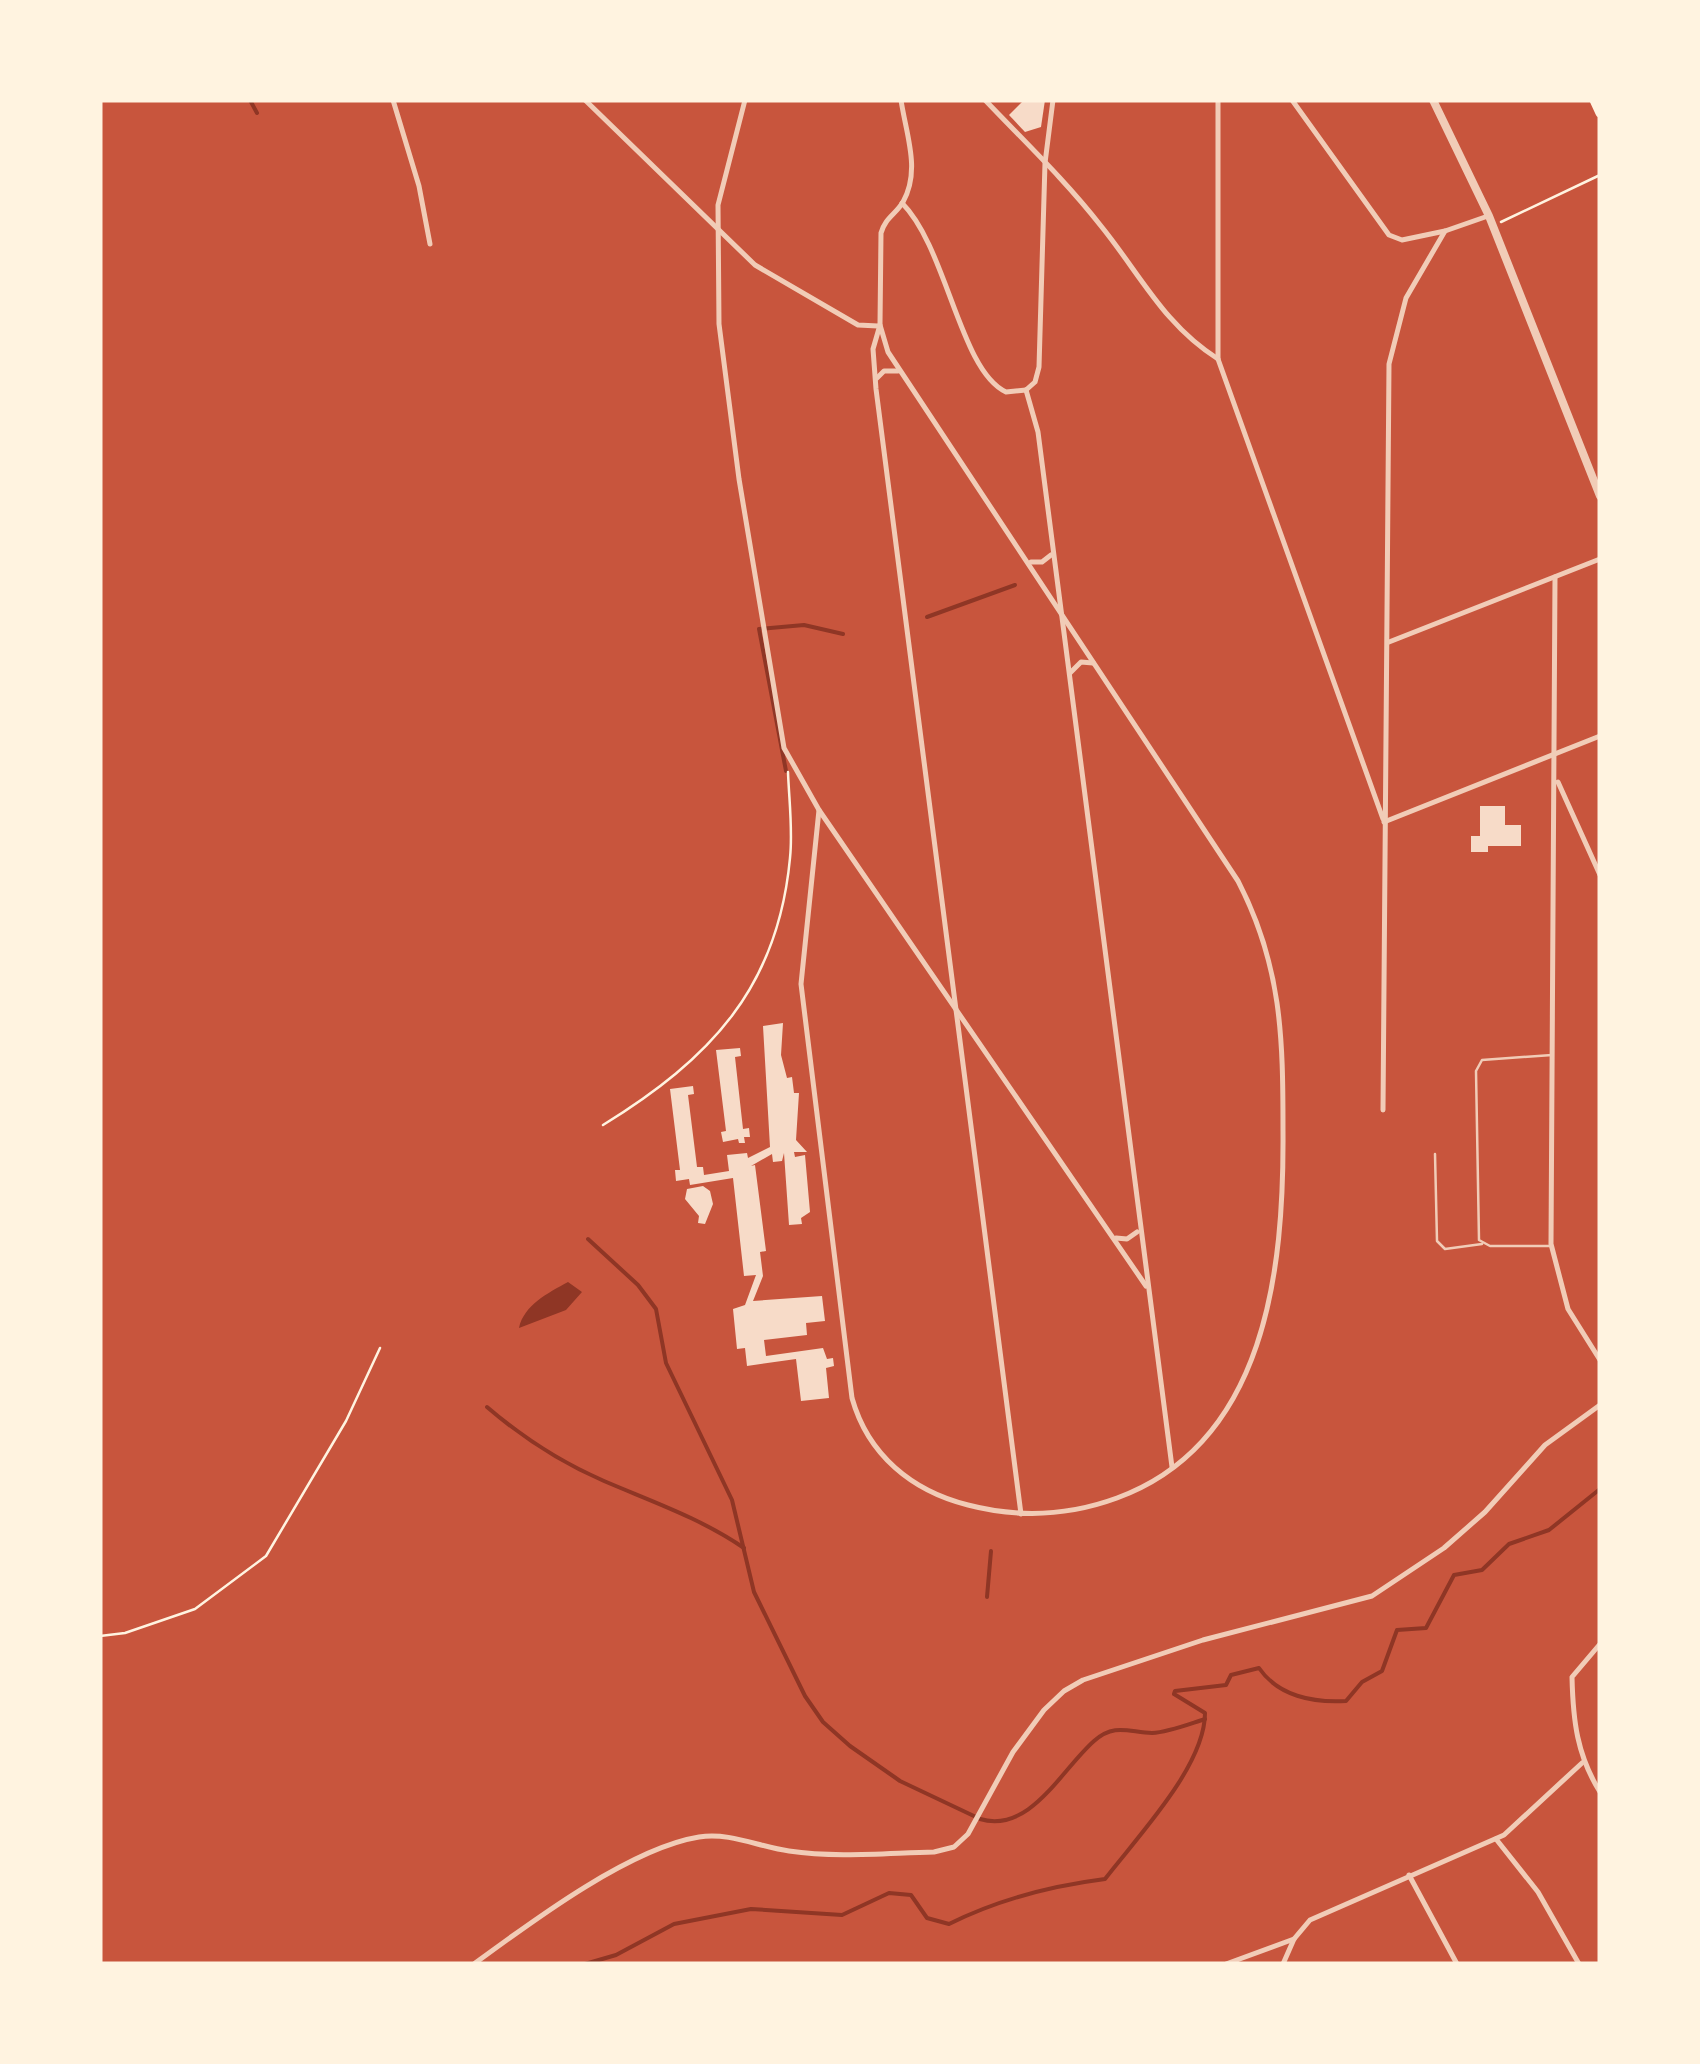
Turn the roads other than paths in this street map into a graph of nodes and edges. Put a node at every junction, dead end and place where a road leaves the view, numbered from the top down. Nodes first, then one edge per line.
1 (394, 100) edge
2 (586, 100) edge
3 (745, 100) edge
4 (900, 100) edge
5 (985, 100) edge
6 (1053, 100) edge
7 (1218, 100) edge
8 (1292, 100) edge
9 (1433, 100) edge
10 (1594, 100) edge
11 (1600, 113) edge
12 (1045, 163) junction
13 (902, 203) junction
14 (1488, 216) junction
15 (1445, 231) junction
16 (717, 233) junction
17 (430, 244) dead end
18 (880, 325) junction
19 (1218, 359) junction
20 (901, 373) junction
21 (876, 381) junction
22 (1026, 390) junction
23 (1600, 496) edge
24 (1052, 553) junction
25 (1600, 558) edge
26 (1028, 560) junction
27 (1555, 577) junction
28 (1060, 608) junction
29 (1388, 642) junction
30 (1098, 667) junction
31 (1068, 676) junction
32 (1600, 736) edge
33 (1551, 756) junction
34 (1556, 778) junction
35 (819, 810) junction
36 (1384, 822) junction
37 (1600, 875) edge
38 (954, 1004) junction
39 (1554, 1056) junction
40 (1383, 1110) dead end
41 (1435, 1154) dead end
42 (1139, 1230) junction
43 (1114, 1238) junction
44 (1483, 1244) junction
45 (1552, 1246) junction
46 (1146, 1286) junction
47 (1600, 1360) edge
48 (1600, 1405) edge
49 (1172, 1468) junction
50 (1021, 1514) junction
51 (1600, 1644) edge
52 (1582, 1764) junction
53 (1600, 1792) edge
54 (1496, 1839) junction
55 (1410, 1874) junction
56 (1294, 1939) junction
57 (474, 1964) edge
58 (1226, 1964) edge
59 (1283, 1964) edge
60 (1457, 1964) edge
61 (1578, 1964) edge

1 - 17 street
2 - 16 street
3 - 16 street
4 - 13 street
5 - 12 street
6 - 12 street
7 - 19 street
8 - 15 street
9 - 14 street
10 - 11 main road
12 - 19 street
12 - 22 street
13 - 18 street
13 - 22 street
14 - 15 street
14 - 23 street
15 - 29 street
16 - 18 street
16 - 35 street
18 - 20 street
18 - 21 street
19 - 36 street
20 - 21 street
20 - 26 street
21 - 38 street
22 - 24 street
24 - 26 street
24 - 28 street
25 - 27 street
26 - 28 street
27 - 29 street
27 - 33 street
28 - 30 street
28 - 31 street
29 - 36 street
30 - 31 street
30 - 49 street
31 - 42 street
32 - 33 street
33 - 34 street
33 - 36 street
34 - 37 street
34 - 39 street
35 - 38 street
35 - 50 street
36 - 40 street
38 - 43 street
38 - 50 street
39 - 44 lane
39 - 45 street
41 - 44 lane
42 - 43 street
42 - 46 street
43 - 46 street
44 - 45 lane
45 - 47 street
46 - 49 street
48 - 57 street
49 - 50 street
51 - 52 street
52 - 53 street
52 - 54 street
54 - 55 street
54 - 61 street
55 - 56 street
55 - 60 street
56 - 58 street
56 - 59 street

